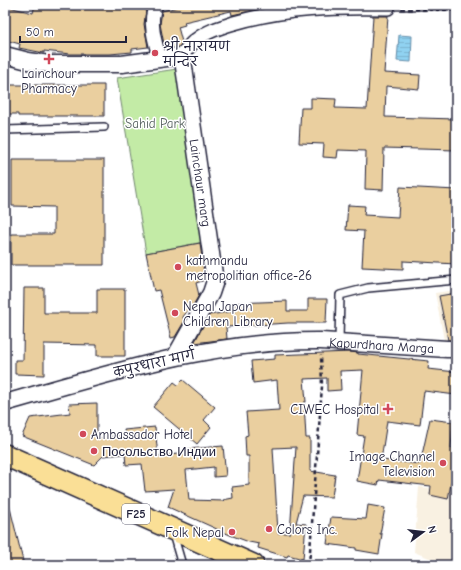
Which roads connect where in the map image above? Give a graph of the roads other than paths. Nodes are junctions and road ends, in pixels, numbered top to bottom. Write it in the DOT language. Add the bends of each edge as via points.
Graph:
graph roads {
  1 [pos="156,5"];
  2 [pos="388,7"];
  3 [pos="5,55"];
  4 [pos="181,56"];
  5 [pos="160,59"];
  6 [pos="104,127"];
  7 [pos="5,130"];
  8 [pos="456,280"];
  9 [pos="314,341"];
  10 [pos="339,341"];
  11 [pos="456,349"];
  12 [pos="175,357"];
  13 [pos="5,403"];
  14 [pos="12,458"];
  15 [pos="172,530"];
  16 [pos="182,565"];
  17 [pos="253,565"];
  1 -- 5 [label="street" via="153,11 153,26"];
  2 -- 4 [label="street" via="335,7 249,19 207,33 195,40"];
  3 -- 5 [label="street" via="49,64 122,64"];
  4 -- 5 [label="street"];
  4 -- 12 [label="street, Lainchaur marg" via="215,281 211,293"];
  6 -- 7 [label="lane"];
  8 -- 10 [label="lane" via="368,288 340,295"];
  9 -- 10 [label="street, Kapurdhara Marga"];
  9 -- 12 [label="street, कपुरधारा मार्ग" via="233,347"];
  10 -- 11 [label="street, Kapurdhara Marga"];
  12 -- 13 [label="street, कपुरधारा मार्ग"];
  14 -- 15 [label="main road, F25"];
  15 -- 16 [label="lane"];
  15 -- 17 [label="main road, F25"];
}
